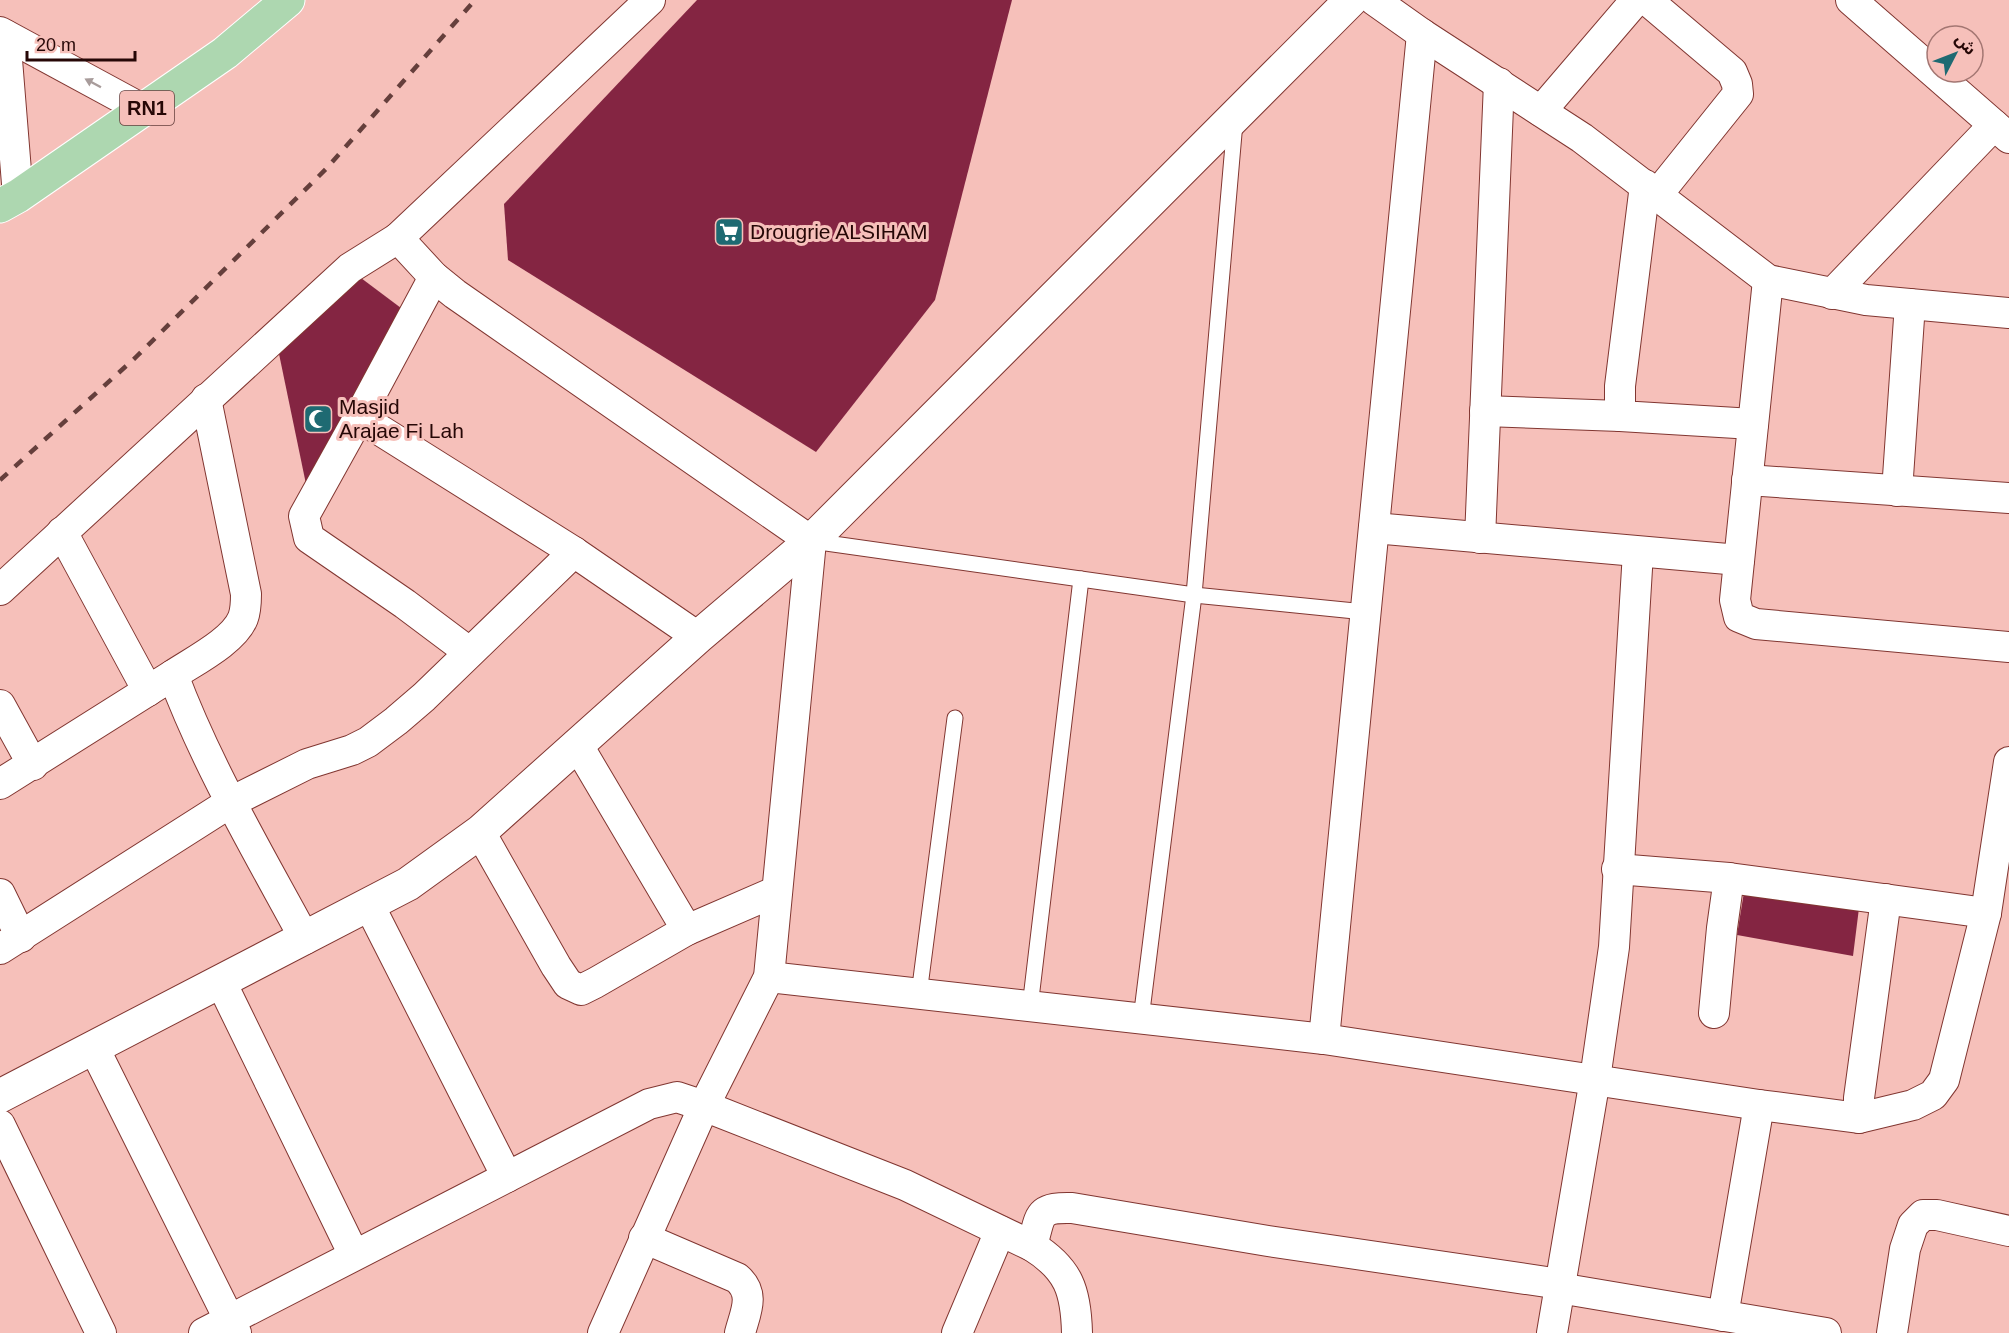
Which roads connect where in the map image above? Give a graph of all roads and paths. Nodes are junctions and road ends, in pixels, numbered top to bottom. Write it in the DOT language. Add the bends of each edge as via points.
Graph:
graph roads {
  1 [pos="288,0"];
  2 [pos="650,0"];
  3 [pos="1351,0"];
  4 [pos="1374,0"];
  5 [pos="1636,0"];
  6 [pos="1647,0"];
  7 [pos="1851,0"];
  8 [pos="3,34"];
  9 [pos="1422,34"];
  10 [pos="1498,83"];
  11 [pos="144,110"];
  12 [pos="1541,111"];
  13 [pos="1235,116"];
  14 [pos="2002,131"];
  15 [pos="1651,190"];
  16 [pos="9,201"];
  17 [pos="398,238"];
  18 [pos="434,277"];
  19 [pos="1768,280"];
  20 [pos="1832,294"];
  21 [pos="1911,304"];
  22 [pos="2009,314"];
  23 [pos="206,399"];
  24 [pos="1485,411"];
  25 [pos="1620,416"];
  26 [pos="359,417"];
  27 [pos="1753,424"];
  28 [pos="1747,480"];
  29 [pos="1897,491"];
  30 [pos="2009,498"];
  31 [pos="1374,528"];
  32 [pos="62,532"];
  33 [pos="1480,538"];
  34 [pos="811,541"];
  35 [pos="574,552"];
  36 [pos="1638,552"];
  37 [pos="1739,560"];
  38 [pos="1081,579"];
  39 [pos="0,590"];
  40 [pos="1194,595"];
  41 [pos="1365,612"];
  42 [pos="698,637"];
  43 [pos="2009,647"];
  44 [pos="469,652"];
  45 [pos="173,675"];
  46 [pos="148,691"];
  47 [pos="0,705"];
  48 [pos="956,718"];
  49 [pos="577,744"];
  50 [pos="2009,762"];
  51 [pos="33,765"];
  52 [pos="0,784"];
  53 [pos="231,802"];
  54 [pos="480,831"];
  55 [pos="1617,869"];
  56 [pos="1729,878"];
  57 [pos="777,891"];
  58 [pos="0,894"];
  59 [pos="1886,899"];
  60 [pos="369,905"];
  61 [pos="1986,913"];
  62 [pos="687,930"];
  63 [pos="305,939"];
  64 [pos="11,943"];
  65 [pos="769,977"];
  66 [pos="221,982"];
  67 [pos="919,994"];
  68 [pos="1030,1007"];
  69 [pos="1714,1013"];
  70 [pos="1141,1019"];
  71 [pos="1324,1040"];
  72 [pos="94,1048"];
  73 [pos="1595,1079"];
  74 [pos="0,1096"];
  75 [pos="1760,1105"];
  76 [pos="704,1106"];
  77 [pos="1859,1118"];
  78 [pos="0,1125"];
  79 [pos="507,1177"];
  80 [pos="1000,1231"];
  81 [pos="2009,1231"];
  82 [pos="644,1238"];
  83 [pos="1032,1246"];
  84 [pos="354,1255"];
  85 [pos="1560,1286"];
  86 [pos="1723,1316"];
  87 [pos="223,1329"];
  88 [pos="101,1333"];
  89 [pos="603,1333"];
  90 [pos="740,1333"];
  91 [pos="957,1333"];
  92 [pos="1077,1333"];
  93 [pos="1552,1333"];
  94 [pos="1826,1333"];
  95 [pos="1892,1333"];
  1 -- 11 [label="main road, RN1" via="225,53"];
  2 -- 17 [label="street"];
  3 -- 13 [label="street"];
  4 -- 9 [label="street"];
  5 -- 12 [label="street"];
  6 -- 15 [label="street" via="1731,72 1738,94"];
  7 -- 14 [label="street"];
  11 -- 8 [label="street, one-way"];
  8 -- 16 [label="street"];
  9 -- 10 [label="street"];
  9 -- 31 [label="street"];
  10 -- 12 [label="street"];
  10 -- 24 [label="street"];
  11 -- 16 [label="main road, RN1"];
  12 -- 15 [label="street"];
  13 -- 34 [label="street"];
  13 -- 40 [label="lane"];
  14 -- 20 [label="street"];
  15 -- 19 [label="street"];
  15 -- 25 [label="street" via="1620,386"];
  17 -- 18 [label="street"];
  17 -- 23 [label="street" via="350,267"];
  18 -- 26 [label="street"];
  18 -- 34 [label="street"];
  19 -- 20 [label="street"];
  19 -- 27 [label="street"];
  20 -- 21 [label="street"];
  21 -- 22 [label="street"];
  21 -- 29 [label="street"];
  23 -- 32 [label="street"];
  23 -- 45 [label="street" via="246,594 245,611 238,627 223,642"];
  24 -- 25 [label="street"];
  24 -- 33 [label="street"];
  25 -- 27 [label="street"];
  26 -- 35 [label="street"];
  26 -- 44 [label="street" via="304,516 309,538"];
  27 -- 28 [label="street"];
  28 -- 29 [label="street"];
  28 -- 37 [label="street"];
  29 -- 30 [label="street"];
  31 -- 33 [label="street"];
  31 -- 41 [label="street"];
  32 -- 39 [label="street"];
  32 -- 46 [label="street"];
  33 -- 36 [label="street"];
  34 -- 38 [label="lane"];
  34 -- 42 [label="street"];
  34 -- 57 [label="street"];
  35 -- 42 [label="street"];
  35 -- 44 [label="street"];
  36 -- 37 [label="street"];
  36 -- 55 [label="street"];
  37 -- 43 [label="street" via="1735,600 1739,617 1756,624"];
  38 -- 40 [label="lane"];
  38 -- 68 [label="lane"];
  40 -- 41 [label="lane"];
  40 -- 70 [label="lane"];
  41 -- 71 [label="street"];
  42 -- 49 [label="street"];
  44 -- 53 [label="street" via="368,742 307,764"];
  45 -- 46 [label="street"];
  45 -- 53 [label="street"];
  46 -- 51 [label="street"];
  47 -- 51 [label="street"];
  48 -- 67 [label="lane"];
  49 -- 54 [label="street"];
  49 -- 62 [label="street"];
  50 -- 61 [label="street"];
  51 -- 52 [label="street"];
  53 -- 63 [label="street"];
  53 -- 64 [label="street"];
  54 -- 60 [label="street" via="408,884"];
  54 -- 62 [label="street" via="556,966 574,988 581,990 595,983"];
  55 -- 56 [label="street"];
  55 -- 73 [label="street" via="1614,947"];
  56 -- 59 [label="street"];
  56 -- 69 [label="street"];
  57 -- 62 [label="street"];
  57 -- 65 [label="street"];
  58 -- 64 [label="street"];
  59 -- 61 [label="street"];
  59 -- 77 [label="street"];
  60 -- 63 [label="street"];
  60 -- 79 [label="street"];
  61 -- 77 [label="street" via="1944,1080 1933,1095 1913,1104"];
  63 -- 66 [label="street"];
  65 -- 67 [label="street"];
  65 -- 76 [label="street"];
  66 -- 72 [label="street"];
  66 -- 84 [label="street"];
  67 -- 68 [label="street"];
  68 -- 70 [label="street"];
  70 -- 71 [label="street"];
  71 -- 73 [label="street"];
  72 -- 74 [label="street"];
  72 -- 87 [label="street"];
  73 -- 75 [label="street"];
  73 -- 85 [label="street"];
  75 -- 77 [label="street"];
  75 -- 86 [label="street"];
  76 -- 79 [label="street" via="677,1097 649,1104"];
  76 -- 80 [label="street" via="905,1185"];
  76 -- 82 [label="street"];
  78 -- 88 [label="street"];
  79 -- 84 [label="street"];
  80 -- 83 [label="street"];
  80 -- 91 [label="street"];
  81 -- 95 [label="street" via="1923,1215 1913,1225 1905,1249"];
  82 -- 89 [label="street"];
  82 -- 90 [label="street" via="744,1284 748,1302"];
  83 -- 85 [label="street" via="1046,1210 1072,1208"];
  83 -- 92 [label="street" via="1060,1268 1072,1287"];
  84 -- 87 [label="street"];
  85 -- 86 [label="street"];
  85 -- 93 [label="street"];
  86 -- 94 [label="street"];
}
